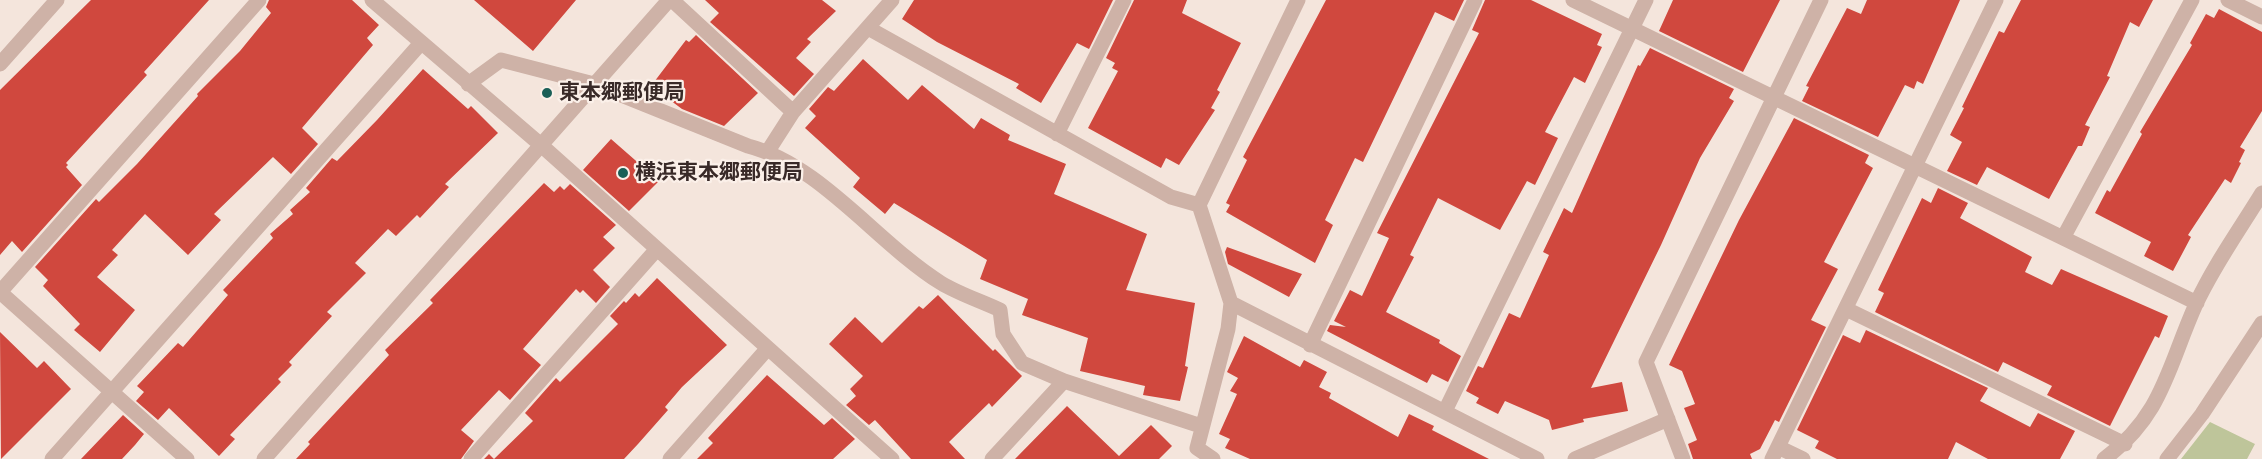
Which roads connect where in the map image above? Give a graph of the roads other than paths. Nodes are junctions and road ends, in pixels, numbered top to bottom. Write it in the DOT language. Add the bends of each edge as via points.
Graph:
graph roads {
  1 [pos="57,0"];
  2 [pos="260,0"];
  3 [pos="372,0"];
  4 [pos="671,0"];
  5 [pos="892,0"];
  6 [pos="1124,0"];
  7 [pos="1298,0"];
  8 [pos="1475,0"];
  9 [pos="1574,0"];
  10 [pos="1646,0"];
  11 [pos="1821,0"];
  12 [pos="1996,0"];
  13 [pos="2192,0"];
  14 [pos="2228,0"];
  15 [pos="2262,17"];
  16 [pos="868,28"];
  17 [pos="1632,28"];
  18 [pos="421,43"];
  19 [pos="0,64"];
  20 [pos="468,84"];
  21 [pos="594,84"];
  22 [pos="1774,97"];
  23 [pos="793,112"];
  24 [pos="1057,134"];
  25 [pos="541,146"];
  26 [pos="768,151"];
  27 [pos="1915,165"];
  28 [pos="2262,193"];
  29 [pos="1199,205"];
  30 [pos="2063,238"];
  31 [pos="657,249"];
  32 [pos="0,292"];
  33 [pos="1231,303"];
  34 [pos="2197,303"];
  35 [pos="1846,309"];
  36 [pos="2262,323"];
  37 [pos="1310,345"];
  38 [pos="768,348"];
  39 [pos="1064,381"];
  40 [pos="112,391"];
  41 [pos="1445,411"];
  42 [pos="1668,419"];
  43 [pos="1201,426"];
  44 [pos="2125,444"];
  45 [pos="1775,453"];
  46 [pos="883,456"];
  47 [pos="52,459"];
  48 [pos="187,459"];
  49 [pos="264,459"];
  50 [pos="471,459"];
  51 [pos="670,459"];
  52 [pos="992,459"];
  53 [pos="1213,459"];
  54 [pos="1537,459"];
  55 [pos="1575,459"];
  56 [pos="1683,459"];
  57 [pos="1803,459"];
  58 [pos="2104,459"];
  59 [pos="2167,459"];
  1 -- 19 [label="street"];
  2 -- 32 [label="street"];
  3 -- 18 [label="street"];
  4 -- 21 [label="street"];
  4 -- 23 [label="street"];
  5 -- 16 [label="street"];
  6 -- 24 [label="street"];
  7 -- 29 [label="street"];
  8 -- 37 [label="street"];
  9 -- 17 [label="street"];
  10 -- 17 [label="street"];
  11 -- 22 [label="street"];
  12 -- 27 [label="street"];
  13 -- 30 [label="street"];
  14 -- 15 [label="street"];
  16 -- 23 [label="street"];
  16 -- 24 [label="street"];
  17 -- 22 [label="street"];
  17 -- 41 [label="street"];
  18 -- 20 [label="street"];
  18 -- 40 [label="street"];
  20 -- 21 [label="street" via="501,60"];
  20 -- 25 [label="street"];
  21 -- 25 [label="street"];
  21 -- 26 [label="street"];
  22 -- 27 [label="street"];
  22 -- 42 [label="street" via="1646,362"];
  23 -- 26 [label="street"];
  24 -- 29 [label="street" via="1171,197"];
  25 -- 31 [label="street"];
  25 -- 49 [label="street"];
  26 -- 39 [label="street" via="795,164 942,283 1000,310 1003,334 1022,363"];
  27 -- 30 [label="street"];
  27 -- 35 [label="street"];
  28 -- 34 [label="street"];
  29 -- 33 [label="street"];
  30 -- 34 [label="street"];
  31 -- 38 [label="street"];
  31 -- 50 [label="street"];
  32 -- 40 [label="street"];
  33 -- 37 [label="street"];
  33 -- 43 [label="street" via="1228,328"];
  34 -- 44 [label="street" via="2160,397"];
  35 -- 44 [label="street"];
  35 -- 45 [label="street"];
  36 -- 59 [label="street"];
  37 -- 41 [label="street"];
  38 -- 46 [label="street"];
  38 -- 51 [label="street"];
  39 -- 43 [label="street"];
  39 -- 52 [label="street"];
  40 -- 47 [label="street"];
  40 -- 48 [label="street"];
  41 -- 54 [label="street"];
  42 -- 55 [label="street"];
  42 -- 56 [label="street"];
  43 -- 53 [label="street" via="1197,448"];
  44 -- 58 [label="street"];
  45 -- 57 [label="street"];
}
